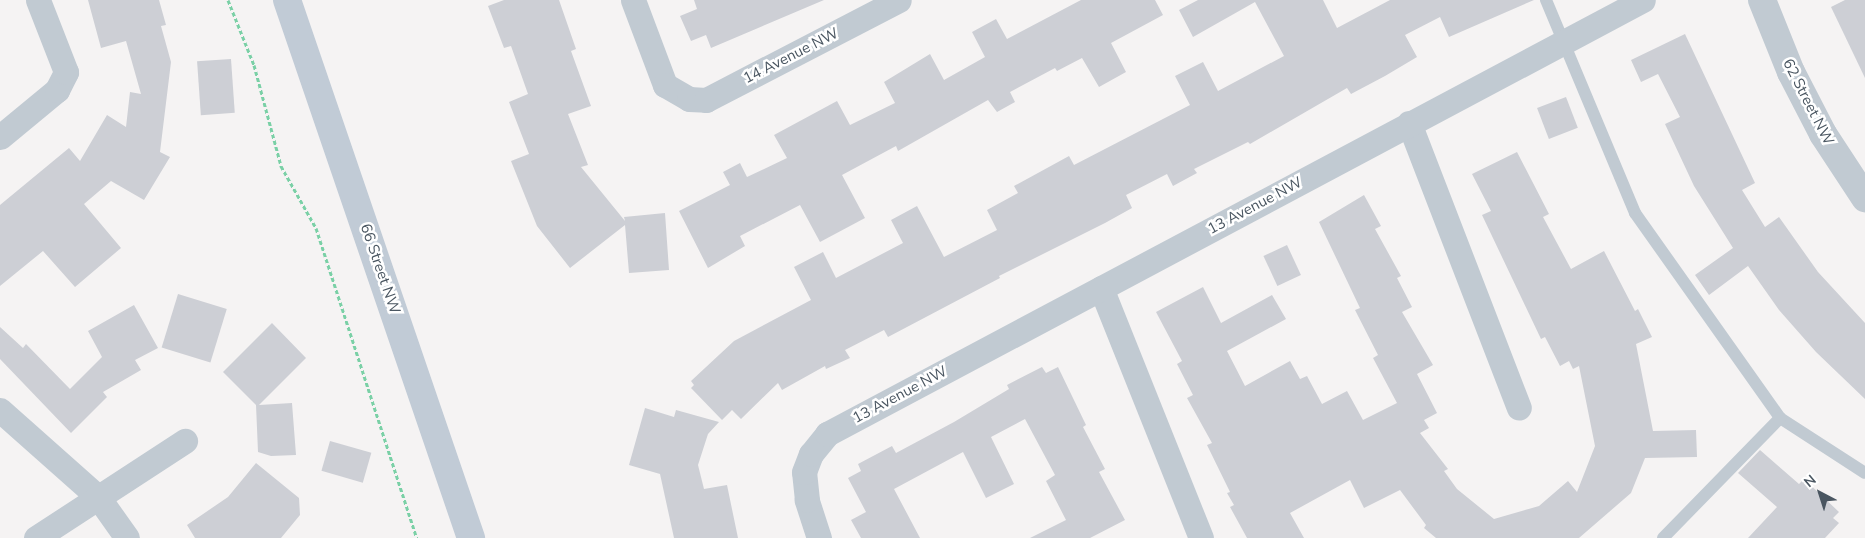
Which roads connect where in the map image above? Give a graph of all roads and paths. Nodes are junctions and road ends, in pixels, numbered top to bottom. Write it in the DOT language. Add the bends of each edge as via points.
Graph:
graph roads {
  1 [pos="38,0"];
  2 [pos="228,0"];
  3 [pos="287,0"];
  4 [pos="632,0"];
  5 [pos="900,0"];
  6 [pos="1546,0"];
  7 [pos="1643,0"];
  8 [pos="1762,0"];
  9 [pos="1562,42"];
  10 [pos="1409,123"];
  11 [pos="0,137"];
  12 [pos="1865,198"];
  13 [pos="1101,288"];
  14 [pos="1519,408"];
  15 [pos="0,410"];
  16 [pos="1780,418"];
  17 [pos="185,441"];
  18 [pos="1865,472"];
  19 [pos="98,497"];
  20 [pos="36,538"];
  21 [pos="127,538"];
  22 [pos="418,538"];
  23 [pos="471,538"];
  24 [pos="820,538"];
  25 [pos="1201,538"];
  26 [pos="1663,538"];
  1 -- 11 [label="street" via="66,72 57,90"];
  2 -- 22 [label="path" via="254,66 281,166 316,228"];
  3 -- 23 [label="main road, 66 Street NW"];
  4 -- 5 [label="street, 14 Avenue NW" via="665,85 689,99 706,100"];
  6 -- 9 [label="lane"];
  7 -- 9 [label="street, 13 Avenue NW"];
  8 -- 12 [label="street, 62 Street NW" via="1791,72 1818,125"];
  9 -- 10 [label="street, 13 Avenue NW"];
  9 -- 16 [label="lane" via="1635,213"];
  10 -- 13 [label="street, 13 Avenue NW"];
  10 -- 14 [label="street"];
  13 -- 24 [label="street, 13 Avenue NW" via="826,434 811,454 804,472 807,500"];
  13 -- 25 [label="street"];
  15 -- 19 [label="street"];
  16 -- 18 [label="lane"];
  16 -- 26 [label="lane"];
  17 -- 19 [label="street"];
  19 -- 20 [label="street"];
  19 -- 21 [label="street"];
}
